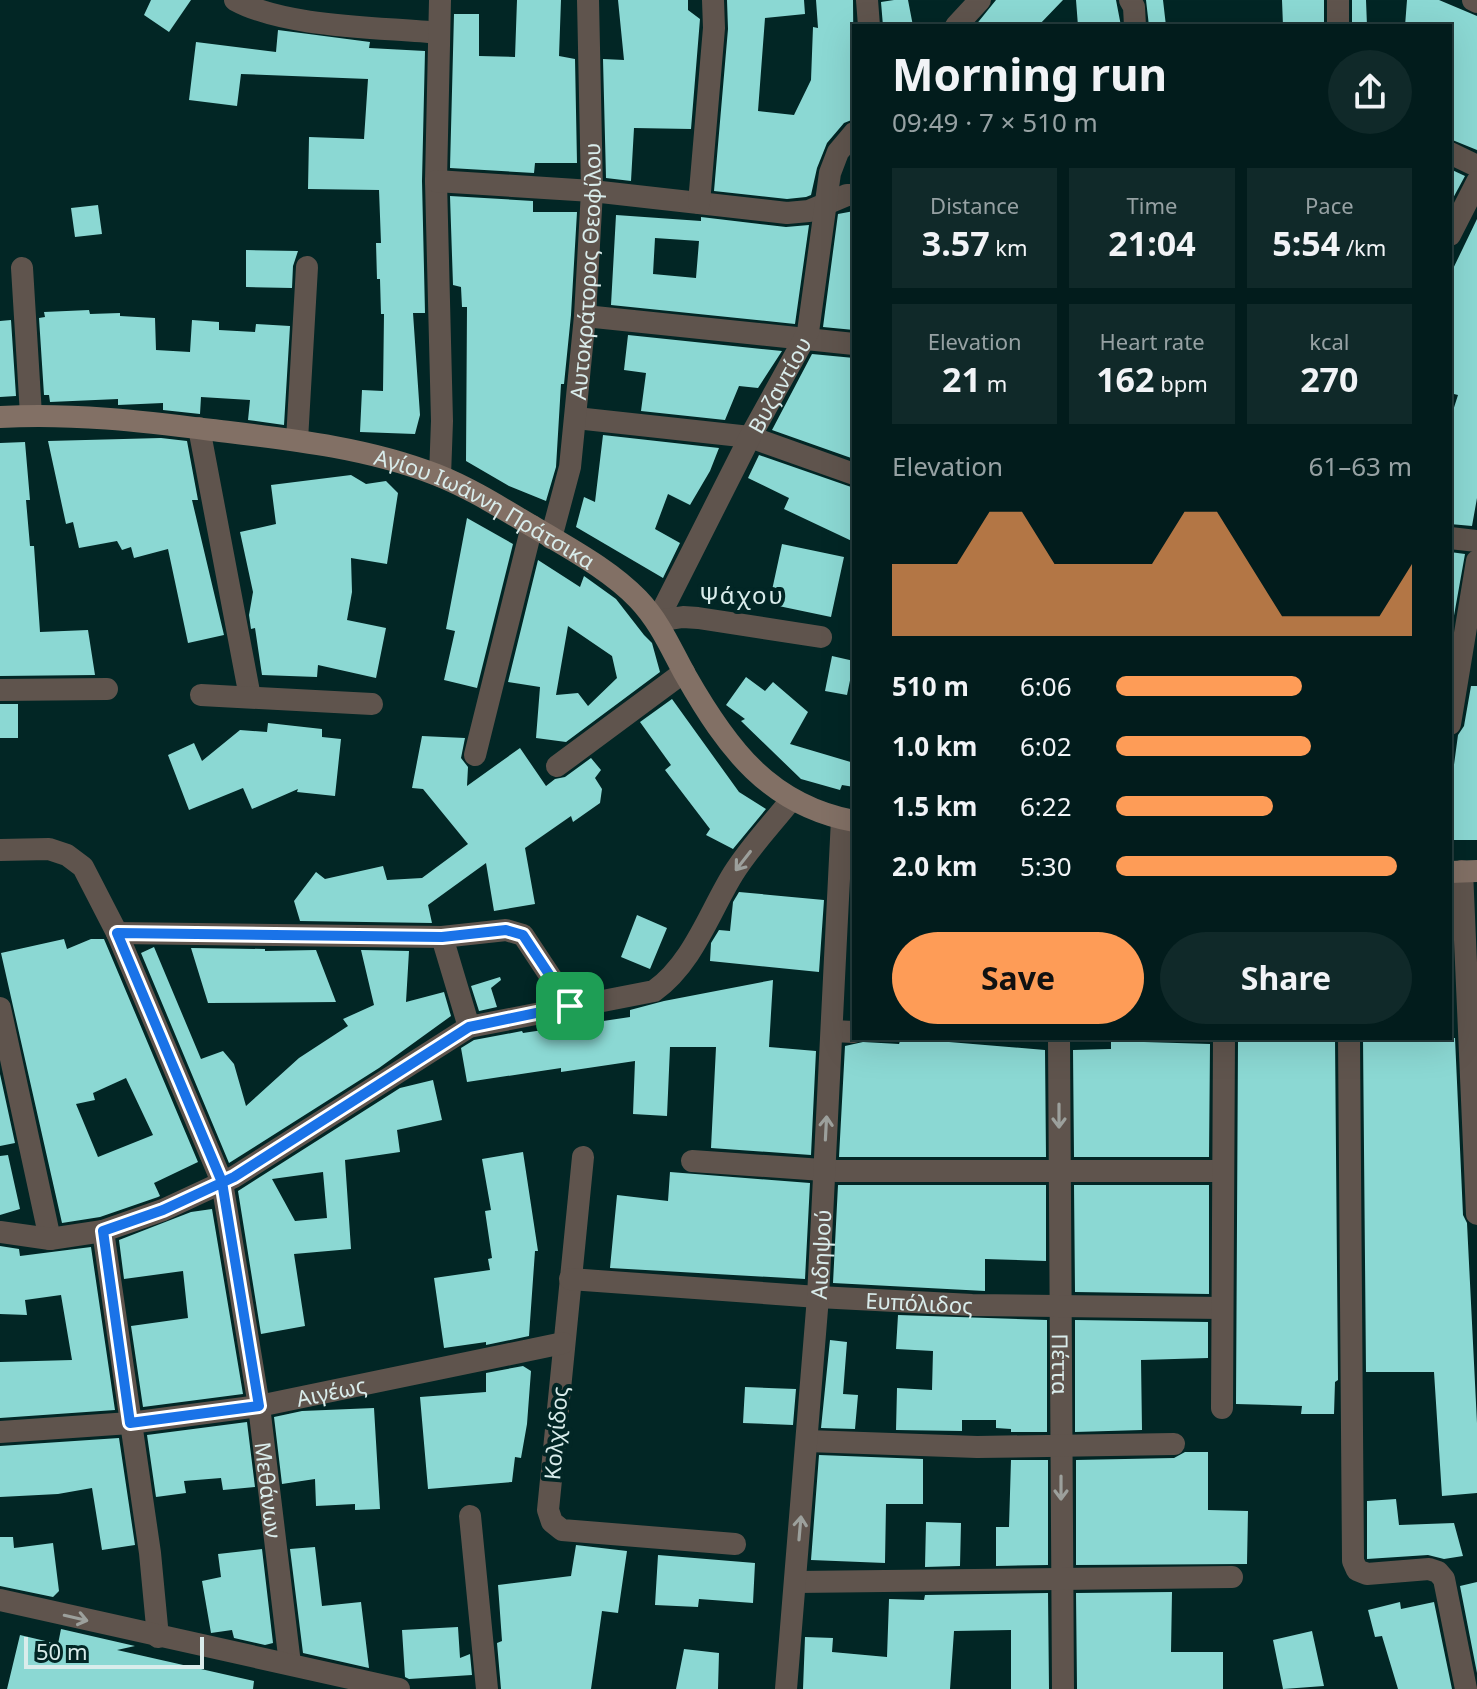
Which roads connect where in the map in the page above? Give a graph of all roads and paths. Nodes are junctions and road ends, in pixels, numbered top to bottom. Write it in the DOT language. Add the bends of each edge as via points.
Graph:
graph roads {
  1 [pos="235,0"];
  2 [pos="440,0"];
  3 [pos="588,0"];
  4 [pos="713,0"];
  5 [pos="867,0"];
  6 [pos="980,0"];
  7 [pos="1130,0"];
  8 [pos="1338,0"];
  9 [pos="869,24"];
  10 [pos="958,24"];
  11 [pos="1135,24"];
  12 [pos="1338,24"];
  13 [pos="439,33"];
  14 [pos="852,136"];
  15 [pos="1452,154"];
  16 [pos="1477,166"];
  17 [pos="436,181"];
  18 [pos="1477,182"];
  19 [pos="592,191"];
  20 [pos="852,195"];
  21 [pos="699,203"];
  22 [pos="823,208"];
  23 [pos="1452,229"];
  24 [pos="307,267"];
  25 [pos="22,268"];
  26 [pos="585,316"];
  27 [pos="805,337"];
  28 [pos="852,344"];
  29 [pos="31,415"];
  30 [pos="0,417"];
  31 [pos="576,418"];
  32 [pos="199,428"];
  33 [pos="750,437"];
  34 [pos="297,440"];
  35 [pos="852,473"];
  36 [pos="440,476"];
  37 [pos="542,532"];
  38 [pos="1452,538"];
  39 [pos="1477,541"];
  40 [pos="1477,561"];
  41 [pos="657,621"];
  42 [pos="821,637"];
  43 [pos="684,672"];
  44 [pos="107,689"];
  45 [pos="0,690"];
  46 [pos="201,695"];
  47 [pos="250,697"];
  48 [pos="372,704"];
  49 [pos="1452,712"];
  50 [pos="475,755"];
  51 [pos="557,766"];
  52 [pos="791,800"];
  53 [pos="848,820"];
  54 [pos="0,850"];
  55 [pos="1463,871"];
  56 [pos="117,933"];
  57 [pos="442,937"];
  58 [pos="570,1006"];
  59 [pos="0,1008"];
  60 [pos="469,1027"];
  61 [pos="843,1032"];
  62 [pos="1059,1040"];
  63 [pos="1224,1040"];
  64 [pos="1349,1040"];
  65 [pos="1475,1112"];
  66 [pos="583,1157"];
  67 [pos="692,1161"];
  68 [pos="823,1171"];
  69 [pos="1223,1171"];
  70 [pos="1059,1172"];
  71 [pos="222,1182"];
  72 [pos="1477,1214"];
  73 [pos="103,1231"];
  74 [pos="0,1232"];
  75 [pos="50,1239"];
  76 [pos="570,1279"];
  77 [pos="818,1297"];
  78 [pos="1060,1307"];
  79 [pos="1222,1308"];
  80 [pos="563,1343"];
  81 [pos="259,1406"];
  82 [pos="1222,1408"];
  83 [pos="130,1423"];
  84 [pos="0,1432"];
  85 [pos="807,1441"];
  86 [pos="1174,1444"];
  87 [pos="1061,1446"];
  88 [pos="470,1516"];
  89 [pos="735,1544"];
  90 [pos="1232,1577"];
  91 [pos="1061,1579"];
  92 [pos="796,1582"];
  93 [pos="0,1600"];
  94 [pos="158,1637"];
  95 [pos="290,1664"];
  96 [pos="399,1689"];
  97 [pos="487,1689"];
  98 [pos="786,1689"];
  99 [pos="1063,1689"];
  100 [pos="1466,1689"];
  1 -- 13 [label="street" via="293,19"];
  2 -- 13 [label="street"];
  3 -- 19 [label="street, Αυτοκράτορος Θεοφίλου"];
  4 -- 21 [label="street"];
  5 -- 9 [label="street"];
  6 -- 10 [label="street"];
  7 -- 11 [label="street"];
  8 -- 12 [label="street"];
  13 -- 17 [label="street"];
  14 -- 22 [label="street, Βυζαντίου" via="834,160"];
  15 -- 16 [label="street"];
  17 -- 19 [label="street"];
  17 -- 36 [label="street"];
  18 -- 23 [label="street"];
  19 -- 21 [label="street"];
  19 -- 26 [label="street, Αυτοκράτορος Θεοφίλου"];
  20 -- 22 [label="street"];
  21 -- 22 [label="street" via="787,213"];
  22 -- 27 [label="street, Βυζαντίου"];
  24 -- 34 [label="street"];
  25 -- 29 [label="street"];
  26 -- 27 [label="street"];
  26 -- 31 [label="street, Αυτοκράτορος Θεοφίλου"];
  27 -- 28 [label="street"];
  27 -- 33 [label="street, Βυζαντίου"];
  29 -- 30 [label="main road, Αγίου Ιωάννη Πράτσικα"];
  29 -- 32 [label="main road, Αγίου Ιωάννη Πράτσικα"];
  31 -- 33 [label="street"];
  31 -- 37 [label="street, Αυτοκράτορος Θεοφίλου" via="565,492"];
  32 -- 34 [label="main road, Αγίου Ιωάννη Πράτσικα"];
  32 -- 47 [label="street"];
  33 -- 35 [label="street"];
  33 -- 41 [label="street, Βυζαντίου"];
  34 -- 36 [label="main road, Αγίου Ιωάννη Πράτσικα"];
  36 -- 37 [label="main road, Αγίου Ιωάννη Πράτσικα"];
  37 -- 41 [label="main road, Αγίου Ιωάννη Πράτσικα" via="622,585"];
  37 -- 50 [label="street, Αυτοκράτορος Θεοφίλου"];
  38 -- 39 [label="street"];
  40 -- 49 [label="street"];
  41 -- 42 [label="street" via="698,618"];
  41 -- 43 [label="main road, Αγίου Ιωάννη Πράτσικα"];
  43 -- 51 [label="street"];
  43 -- 52 [label="main road, Αγίου Ιωάννη Πράτσικα" via="744,759"];
  44 -- 45 [label="street"];
  46 -- 47 [label="street"];
  47 -- 48 [label="street"];
  52 -- 53 [label="main road, Αγίου Ιωάννη Πράτσικα"];
  52 -- 58 [label="street, one-way" via="735,871 668,981 654,991"];
  53 -- 61 [label="street, Αιδηψού"];
  54 -- 56 [label="street, Μεθάνων" via="49,849 67,855 83,867"];
  55 -- 65 [label="street"];
  56 -- 57 [label="street"];
  56 -- 71 [label="street, Μεθάνων"];
  57 -- 58 [label="street" via="506,930 523,935"];
  57 -- 60 [label="street"];
  58 -- 60 [label="street"];
  59 -- 75 [label="street"];
  60 -- 71 [label="street"];
  68 -- 61 [label="street, Αιδηψού, one-way"];
  62 -- 70 [label="street, Πέττα, one-way"];
  63 -- 69 [label="street"];
  64 -- 100 [label="street" via="1353,1561 1367,1574 1438,1572 1444,1579"];
  65 -- 72 [label="street"];
  66 -- 76 [label="street, Κολχίδος"];
  67 -- 68 [label="street"];
  68 -- 70 [label="street"];
  68 -- 77 [label="street, Αιδηψού"];
  69 -- 70 [label="street"];
  69 -- 79 [label="street"];
  70 -- 78 [label="street, Πέττα"];
  71 -- 73 [label="street"];
  71 -- 81 [label="street, Μεθάνων"];
  73 -- 75 [label="street"];
  73 -- 83 [label="street"];
  74 -- 75 [label="street"];
  76 -- 77 [label="street, Ευπόλιδος"];
  76 -- 80 [label="street, Κολχίδος"];
  77 -- 78 [label="street, Ευπόλιδος"];
  77 -- 85 [label="street, Αιδηψού"];
  78 -- 79 [label="street, Ευπόλιδος"];
  78 -- 87 [label="street, Πέττα"];
  79 -- 82 [label="street"];
  80 -- 81 [label="street, Αιγέως"];
  80 -- 89 [label="street, Κολχίδος" via="548,1506 552,1522 562,1530"];
  81 -- 83 [label="street, Αιγέως"];
  81 -- 95 [label="street, Μεθάνων"];
  83 -- 84 [label="street, Αιγέως"];
  83 -- 94 [label="street"];
  85 -- 87 [label="street"];
  92 -- 85 [label="street, Αιδηψού, one-way"];
  86 -- 87 [label="street"];
  87 -- 91 [label="street, Πέττα, one-way"];
  88 -- 97 [label="street"];
  90 -- 91 [label="street"];
  91 -- 92 [label="street"];
  91 -- 99 [label="street, Πέττα"];
  92 -- 98 [label="street, Αιδηψού"];
  93 -- 94 [label="street, one-way"];
  94 -- 95 [label="street"];
  95 -- 96 [label="street"];
}
